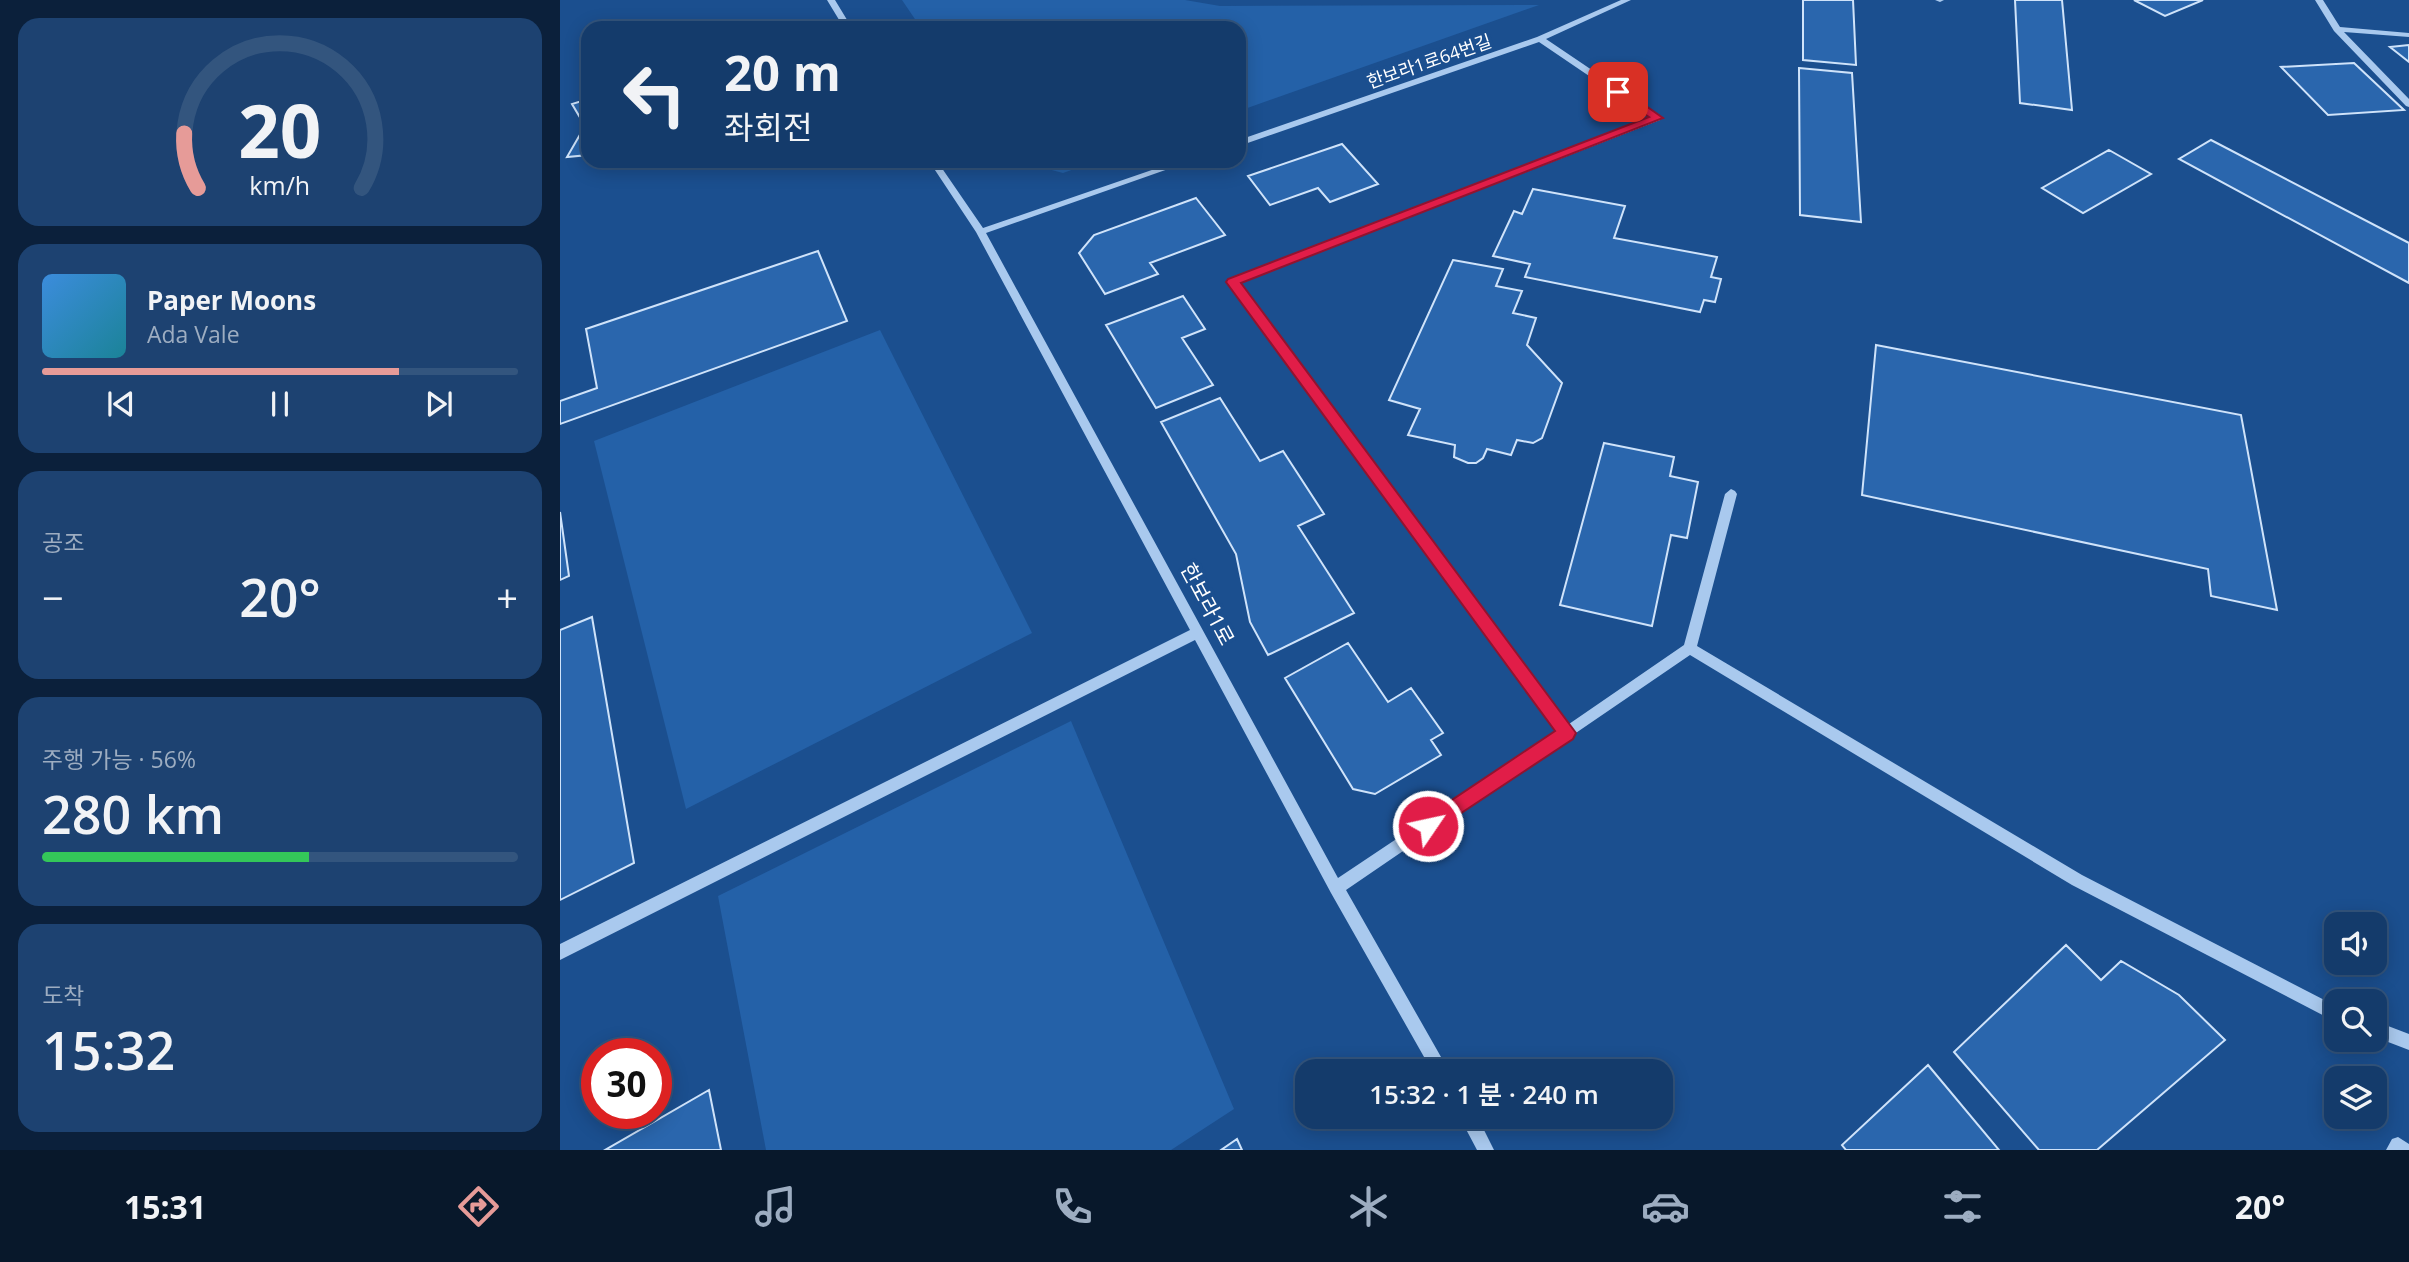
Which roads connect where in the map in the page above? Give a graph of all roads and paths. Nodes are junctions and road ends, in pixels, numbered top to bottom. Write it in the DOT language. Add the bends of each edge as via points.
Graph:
graph roads {
  1 [pos="831,0"];
  2 [pos="1627,0"];
  3 [pos="2319,0"];
  4 [pos="844,21"];
  5 [pos="2337,29"];
  6 [pos="2409,36"];
  7 [pos="1540,39"];
  8 [pos="2409,104"];
  9 [pos="1246,141"];
  10 [pos="938,168"];
  11 [pos="1167,168"];
  12 [pos="981,232"];
  13 [pos="1731,494"];
  14 [pos="1198,632"];
  15 [pos="1690,648"];
  16 [pos="1567,733"];
  17 [pos="1336,888"];
  18 [pos="560,952"];
  19 [pos="2324,1008"];
  20 [pos="2387,1034"];
  21 [pos="2409,1042"];
  22 [pos="1434,1059"];
  23 [pos="1474,1129"];
  24 [pos="1486,1150"];
  25 [pos="2394,1150"];
  26 [pos="2403,1150"];
  1 -- 4 [label="street"];
  2 -- 7 [label="street, 한보라1로64번길"];
  3 -- 5 [label="street"];
  5 -- 6 [label="street"];
  5 -- 8 [label="street"];
  7 -- 9 [label="street, 한보라1로64번길"];
  7 -- 16 [label="street" via="1657,118 1233,282"];
  10 -- 12 [label="street, 한보라1로"];
  11 -- 12 [label="street"];
  12 -- 14 [label="street, 한보라1로"];
  13 -- 15 [label="street"];
  14 -- 17 [label="street, 한보라1로"];
  14 -- 18 [label="street"];
  15 -- 16 [label="street"];
  15 -- 19 [label="street" via="2077,880"];
  16 -- 17 [label="street"];
  17 -- 22 [label="street, 한보라1로"];
  20 -- 21 [label="street"];
  23 -- 24 [label="street"];
  25 -- 26 [label="street" via="2398,1146"];
}
